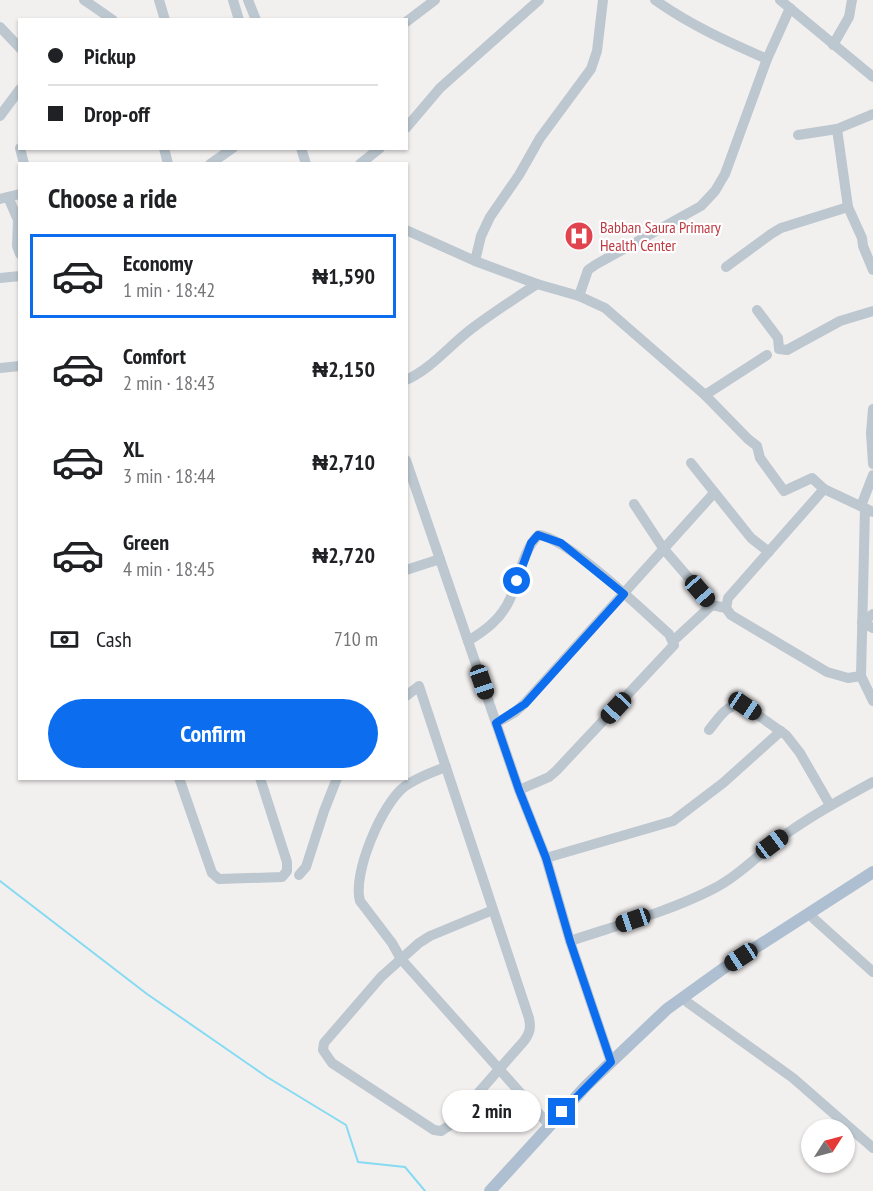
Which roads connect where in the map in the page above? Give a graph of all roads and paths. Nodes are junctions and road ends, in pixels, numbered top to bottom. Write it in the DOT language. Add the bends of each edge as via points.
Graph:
graph roads {
  1 [pos="84,0"];
  2 [pos="159,0"];
  3 [pos="232,0"];
  4 [pos="435,0"];
  5 [pos="539,0"];
  6 [pos="603,0"];
  7 [pos="655,0"];
  8 [pos="780,0"];
  9 [pos="852,0"];
  10 [pos="790,8"];
  11 [pos="99,16"];
  12 [pos="164,18"];
  13 [pos="238,18"];
  14 [pos="408,20"];
  15 [pos="0,27"];
  16 [pos="833,45"];
  17 [pos="18,46"];
  18 [pos="767,59"];
  19 [pos="873,78"];
  20 [pos="18,92"];
  21 [pos="873,114"];
  22 [pos="0,116"];
  23 [pos="408,126"];
  24 [pos="837,129"];
  25 [pos="798,135"];
  26 [pos="230,150"];
  27 [pos="378,150"];
  28 [pos="213,162"];
  29 [pos="362,162"];
  30 [pos="4,198"];
  31 [pos="848,207"];
  32 [pos="18,220"];
  33 [pos="18,220"];
  34 [pos="408,231"];
  35 [pos="18,249"];
  36 [pos="475,261"];
  37 [pos="726,267"];
  38 [pos="873,270"];
  39 [pos="18,276"];
  40 [pos="0,278"];
  41 [pos="537,285"];
  42 [pos="579,296"];
  43 [pos="757,310"];
  44 [pos="873,310"];
  45 [pos="767,356"];
  46 [pos="18,366"];
  47 [pos="0,368"];
  48 [pos="408,379"];
  49 [pos="705,395"];
  50 [pos="873,409"];
  51 [pos="691,463"];
  52 [pos="873,464"];
  53 [pos="408,466"];
  54 [pos="873,475"];
  55 [pos="824,489"];
  56 [pos="714,492"];
  57 [pos="634,504"];
  58 [pos="866,509"];
  59 [pos="663,548"];
  60 [pos="769,552"];
  61 [pos="440,559"];
  62 [pos="408,569"];
  63 [pos="624,594"];
  64 [pos="712,605"];
  65 [pos="726,608"];
  66 [pos="873,614"];
  67 [pos="862,622"];
  68 [pos="873,628"];
  69 [pos="673,641"];
  70 [pos="468,642"];
  71 [pos="861,676"];
  72 [pos="408,694"];
  73 [pos="873,701"];
  74 [pos="496,723"];
  75 [pos="709,730"];
  76 [pos="781,731"];
  77 [pos="446,767"];
  78 [pos="180,780"];
  79 [pos="261,780"];
  80 [pos="337,780"];
  81 [pos="873,782"];
  82 [pos="519,790"];
  83 [pos="830,805"];
  84 [pos="546,858"];
  85 [pos="873,872"];
  86 [pos="299,875"];
  87 [pos="873,879"];
  88 [pos="493,910"];
  89 [pos="813,918"];
  90 [pos="570,941"];
  91 [pos="402,959"];
  92 [pos="873,972"];
  93 [pos="687,1002"];
  94 [pos="611,1062"];
  95 [pos="499,1070"];
  96 [pos="550,1126"];
  97 [pos="873,1148"];
  98 [pos="490,1191"];
  99 [pos="501,1191"];
  1 -- 11 [label="street"];
  2 -- 12 [label="street"];
  3 -- 13 [label="street"];
  4 -- 14 [label="street"];
  5 -- 23 [label="street" via="440,88"];
  6 -- 36 [label="street" via="591,69 540,138 490,217"];
  7 -- 18 [label="street" via="700,28"];
  8 -- 10 [label="street"];
  9 -- 16 [label="street" via="849,17"];
  10 -- 16 [label="street"];
  10 -- 18 [label="street"];
  15 -- 17 [label="street"];
  16 -- 19 [label="street"];
  18 -- 42 [label="street" via="715,191 701,206 595,264 588,270"];
  20 -- 22 [label="street"];
  21 -- 24 [label="street"];
  24 -- 25 [label="street"];
  24 -- 31 [label="street"];
  26 -- 28 [label="street"];
  27 -- 29 [label="street"];
  30 -- 33 [label="street"];
  31 -- 37 [label="street" via="781,228"];
  31 -- 38 [label="street"];
  32 -- 35 [label="street"];
  34 -- 36 [label="street"];
  36 -- 41 [label="street"];
  39 -- 40 [label="street"];
  41 -- 42 [label="street"];
  41 -- 48 [label="street"];
  42 -- 49 [label="street" via="605,308"];
  43 -- 44 [label="street" via="778,338 779,349 788,350 840,321"];
  45 -- 49 [label="street"];
  46 -- 47 [label="street"];
  49 -- 55 [label="street" via="757,446 760,458 784,491 812,478"];
  50 -- 52 [label="street"];
  51 -- 56 [label="street"];
  53 -- 61 [label="street"];
  54 -- 58 [label="street"];
  55 -- 58 [label="street"];
  55 -- 60 [label="street"];
  56 -- 59 [label="street"];
  56 -- 60 [label="street" via="751,538"];
  57 -- 59 [label="street"];
  58 -- 67 [label="street"];
  59 -- 63 [label="street"];
  59 -- 64 [label="street"];
  60 -- 65 [label="street" via="728,598"];
  61 -- 62 [label="street"];
  61 -- 70 [label="street"];
  63 -- 69 [label="street"];
  63 -- 70 [label="street" via="561,543 538,535 531,543 501,616"];
  63 -- 74 [label="street" via="525,704"];
  64 -- 65 [label="street"];
  64 -- 69 [label="street"];
  65 -- 71 [label="street" via="731,615 827,672 848,678"];
  66 -- 67 [label="street"];
  67 -- 68 [label="street"];
  67 -- 71 [label="street"];
  69 -- 82 [label="street" via="674,645 648,674 556,771"];
  70 -- 74 [label="street"];
  71 -- 73 [label="street"];
  72 -- 77 [label="street" via="419,686"];
  74 -- 82 [label="street"];
  75 -- 76 [label="street" via="731,706 738,704"];
  76 -- 83 [label="street" via="800,753"];
  76 -- 84 [label="street" via="673,821"];
  77 -- 88 [label="street"];
  77 -- 91 [label="street" via="405,787 394,797 364,861 358,886 360,901"];
  78 -- 79 [label="street" via="212,873 219,879 234,880 282,877 287,872"];
  80 -- 86 [label="street" via="306,867"];
  81 -- 83 [label="street"];
  82 -- 84 [label="street"];
  83 -- 90 [label="street" via="712,890"];
  84 -- 90 [label="street"];
  85 -- 94 [label="main road" via="684,996"];
  87 -- 89 [label="main road"];
  88 -- 91 [label="street" via="430,936"];
  88 -- 95 [label="street" via="531,1026 530,1033"];
  89 -- 92 [label="street"];
  89 -- 93 [label="main road"];
  90 -- 94 [label="street"];
  91 -- 95 [label="street"];
  91 -- 95 [label="street" via="381,977 324,1043 323,1050 332,1063 441,1131"];
  93 -- 97 [label="street" via="793,1078"];
  93 -- 99 [label="main road" via="630,1051"];
  94 -- 96 [label="main road"];
  95 -- 96 [label="street"];
  96 -- 98 [label="main road"];
}
